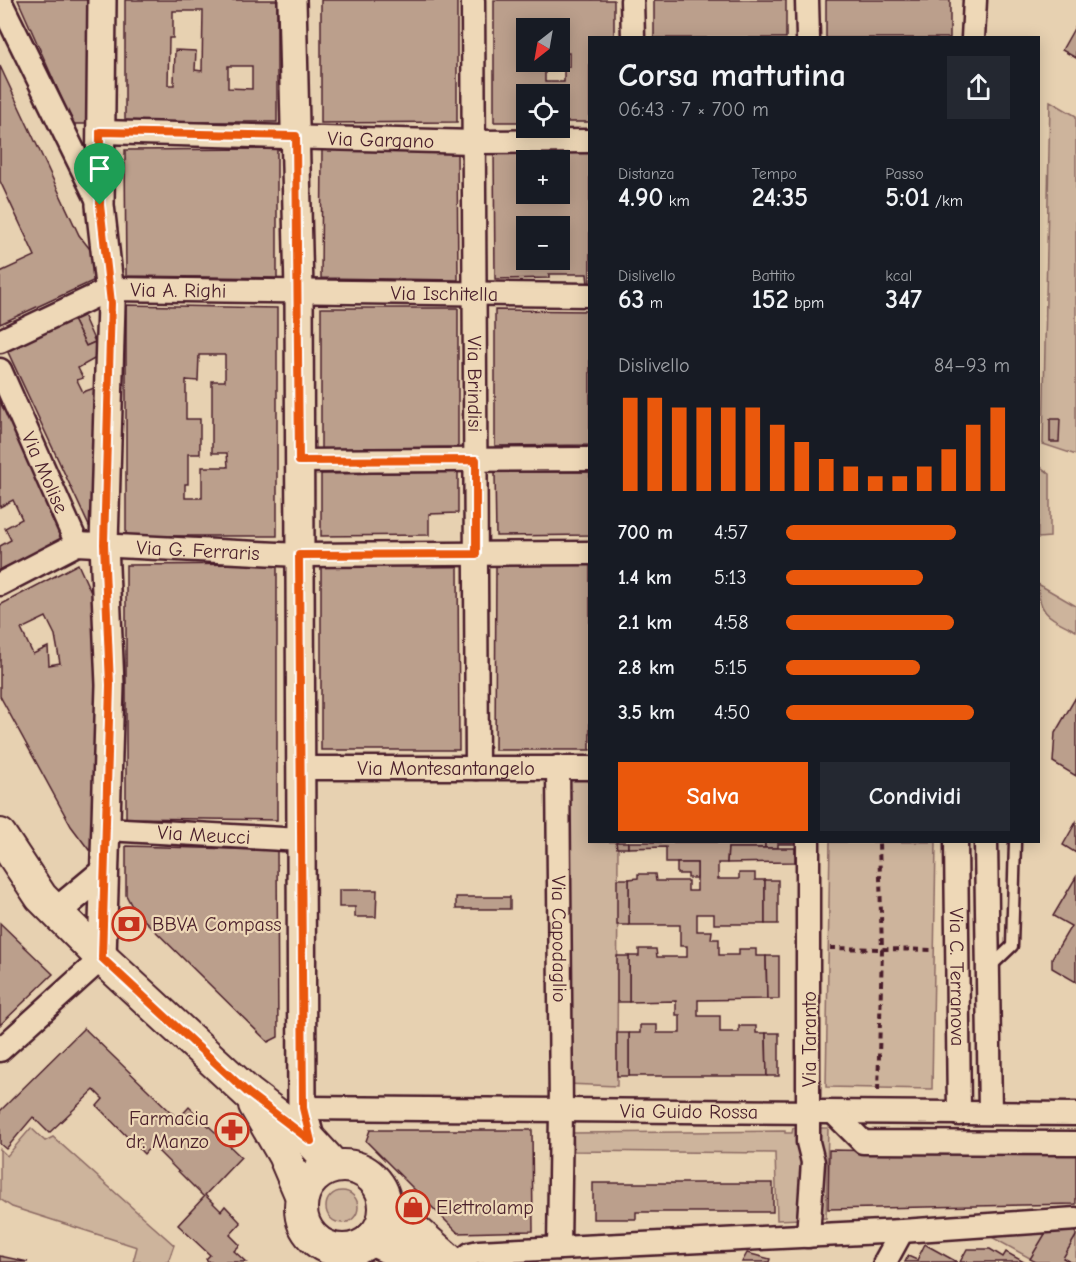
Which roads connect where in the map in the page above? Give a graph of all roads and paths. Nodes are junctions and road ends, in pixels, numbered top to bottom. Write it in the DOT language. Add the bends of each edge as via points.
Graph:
graph roads {
  1 [pos="102,0"];
  2 [pos="292,0"];
  3 [pos="473,0"];
  4 [pos="632,0"];
  5 [pos="807,0"];
  6 [pos="975,0"];
  7 [pos="0,1"];
  8 [pos="633,36"];
  9 [pos="808,36"];
  10 [pos="973,36"];
  11 [pos="100,132"];
  12 [pos="296,136"];
  13 [pos="588,141"];
  14 [pos="474,142"];
  15 [pos="100,205"];
  16 [pos="110,289"];
  17 [pos="298,291"];
  18 [pos="476,294"];
  19 [pos="588,295"];
  20 [pos="0,341"];
  21 [pos="0,370"];
  22 [pos="588,459"];
  23 [pos="476,460"];
  24 [pos="299,461"];
  25 [pos="77,544"];
  26 [pos="104,544"];
  27 [pos="588,553"];
  28 [pos="476,554"];
  29 [pos="299,555"];
  30 [pos="0,584"];
  31 [pos="558,767"];
  32 [pos="300,768"];
  33 [pos="477,768"];
  34 [pos="588,768"];
  35 [pos="106,829"];
  36 [pos="0,836"];
  37 [pos="301,840"];
  38 [pos="808,843"];
  39 [pos="879,843"];
  40 [pos="956,843"];
  41 [pos="986,843"];
  42 [pos="1015,843"];
  43 [pos="9,869"];
  44 [pos="104,872"];
  45 [pos="56,912"];
  46 [pos="809,947"];
  47 [pos="882,950"];
  48 [pos="957,950"];
  49 [pos="102,958"];
  50 [pos="988,970"];
  51 [pos="0,1050"];
  52 [pos="248,1093"];
  53 [pos="303,1108"];
  54 [pos="561,1111"];
  55 [pos="809,1113"];
  56 [pos="834,1113"];
  57 [pos="878,1113"];
  58 [pos="990,1113"];
  59 [pos="959,1114"];
  60 [pos="1076,1114"];
  61 [pos="311,1141"];
  62 [pos="1076,1143"];
  63 [pos="334,1167"];
  64 [pos="385,1204"];
  65 [pos="302,1206"];
  66 [pos="1076,1219"];
  67 [pos="902,1231"];
  68 [pos="808,1236"];
  69 [pos="371,1239"];
  70 [pos="559,1248"];
  71 [pos="336,1256"];
  72 [pos="304,1262"];
  73 [pos="420,1262"];
  74 [pos="450,1262"];
  75 [pos="460,1262"];
  76 [pos="885,1262"];
  1 -- 11 [label="street"];
  2 -- 12 [label="street"];
  3 -- 14 [label="street, Via Brindisi"];
  4 -- 8 [label="street"];
  5 -- 9 [label="street"];
  6 -- 10 [label="street"];
  7 -- 15 [label="street"];
  11 -- 12 [label="street, Via Gargano"];
  11 -- 15 [label="street"];
  12 -- 14 [label="street, Via Gargano"];
  12 -- 17 [label="street"];
  13 -- 14 [label="street, Via Gargano"];
  14 -- 18 [label="street, Via Brindisi"];
  15 -- 16 [label="street"];
  16 -- 17 [label="street, Via A. Righi"];
  16 -- 20 [label="street, Via A. Righi"];
  16 -- 26 [label="street"];
  17 -- 18 [label="street, Via Ischitella"];
  17 -- 24 [label="street"];
  18 -- 19 [label="street, Via Ischitella"];
  18 -- 23 [label="street, Via Brindisi"];
  21 -- 25 [label="street, Via Molise"];
  22 -- 23 [label="street"];
  23 -- 24 [label="street"];
  23 -- 28 [label="street, Via Brindisi"];
  24 -- 29 [label="street"];
  25 -- 26 [label="street, Via G. Ferraris"];
  25 -- 30 [label="street, Via G. Ferraris"];
  26 -- 29 [label="street, Via G. Ferraris"];
  26 -- 35 [label="street" via="110,685"];
  27 -- 28 [label="street, Via G. Ferraris"];
  28 -- 29 [label="street, Via G. Ferraris"];
  28 -- 33 [label="street, Via Brindisi"];
  29 -- 32 [label="street"];
  31 -- 33 [label="street, Via Montesantangelo"];
  31 -- 34 [label="street, Via Montesantangelo"];
  31 -- 54 [label="street, Via Capodaglio"];
  32 -- 33 [label="street, Via Montesantangelo"];
  32 -- 37 [label="street"];
  35 -- 37 [label="street, Via Meucci"];
  35 -- 44 [label="street"];
  36 -- 43 [label="main road"];
  37 -- 53 [label="street"];
  38 -- 46 [label="street, Via Taranto"];
  39 -- 47 [label="path"];
  40 -- 48 [label="street, Via C. Terranova"];
  41 -- 50 [label="street"];
  42 -- 50 [label="lane" via="1012,946"];
  43 -- 45 [label="main road"];
  44 -- 45 [label="street"];
  44 -- 49 [label="street"];
  45 -- 49 [label="main road"];
  46 -- 47 [label="path"];
  46 -- 55 [label="street, Via Taranto"];
  47 -- 48 [label="path"];
  47 -- 57 [label="path"];
  48 -- 59 [label="street, Via C. Terranova"];
  49 -- 51 [label="street"];
  49 -- 52 [label="main road"];
  50 -- 58 [label="street"];
  52 -- 61 [label="main road"];
  52 -- 65 [label="main road" via="284,1155"];
  53 -- 54 [label="street, Via Guido Rossa"];
  53 -- 61 [label="street"];
  54 -- 55 [label="street, Via Guido Rossa"];
  54 -- 70 [label="street, Via Capodaglio"];
  55 -- 56 [label="street, Via Guido Rossa"];
  55 -- 68 [label="street, Via Taranto" via="808,1142 813,1162"];
  56 -- 57 [label="street, Via Guido Rossa"];
  56 -- 62 [label="street" via="863,1142"];
  57 -- 59 [label="street, Via Guido Rossa"];
  58 -- 59 [label="street, Via Guido Rossa"];
  58 -- 60 [label="street, Via Guido Rossa"];
  61 -- 63 [label="main road"];
  63 -- 64 [label="main road" via="362,1170 382,1190"];
  63 -- 65 [label="main road" via="314,1177 307,1186"];
  64 -- 69 [label="main road" via="380,1229"];
  64 -- 74 [label="main road"];
  65 -- 71 [label="main road" via="306,1228"];
  65 -- 72 [label="main road"];
  66 -- 67 [label="street"];
  67 -- 68 [label="street"];
  67 -- 76 [label="street"];
  68 -- 70 [label="street"];
  69 -- 71 [label="main road"];
  69 -- 73 [label="main road"];
  70 -- 75 [label="street" via="479,1252"];
}
